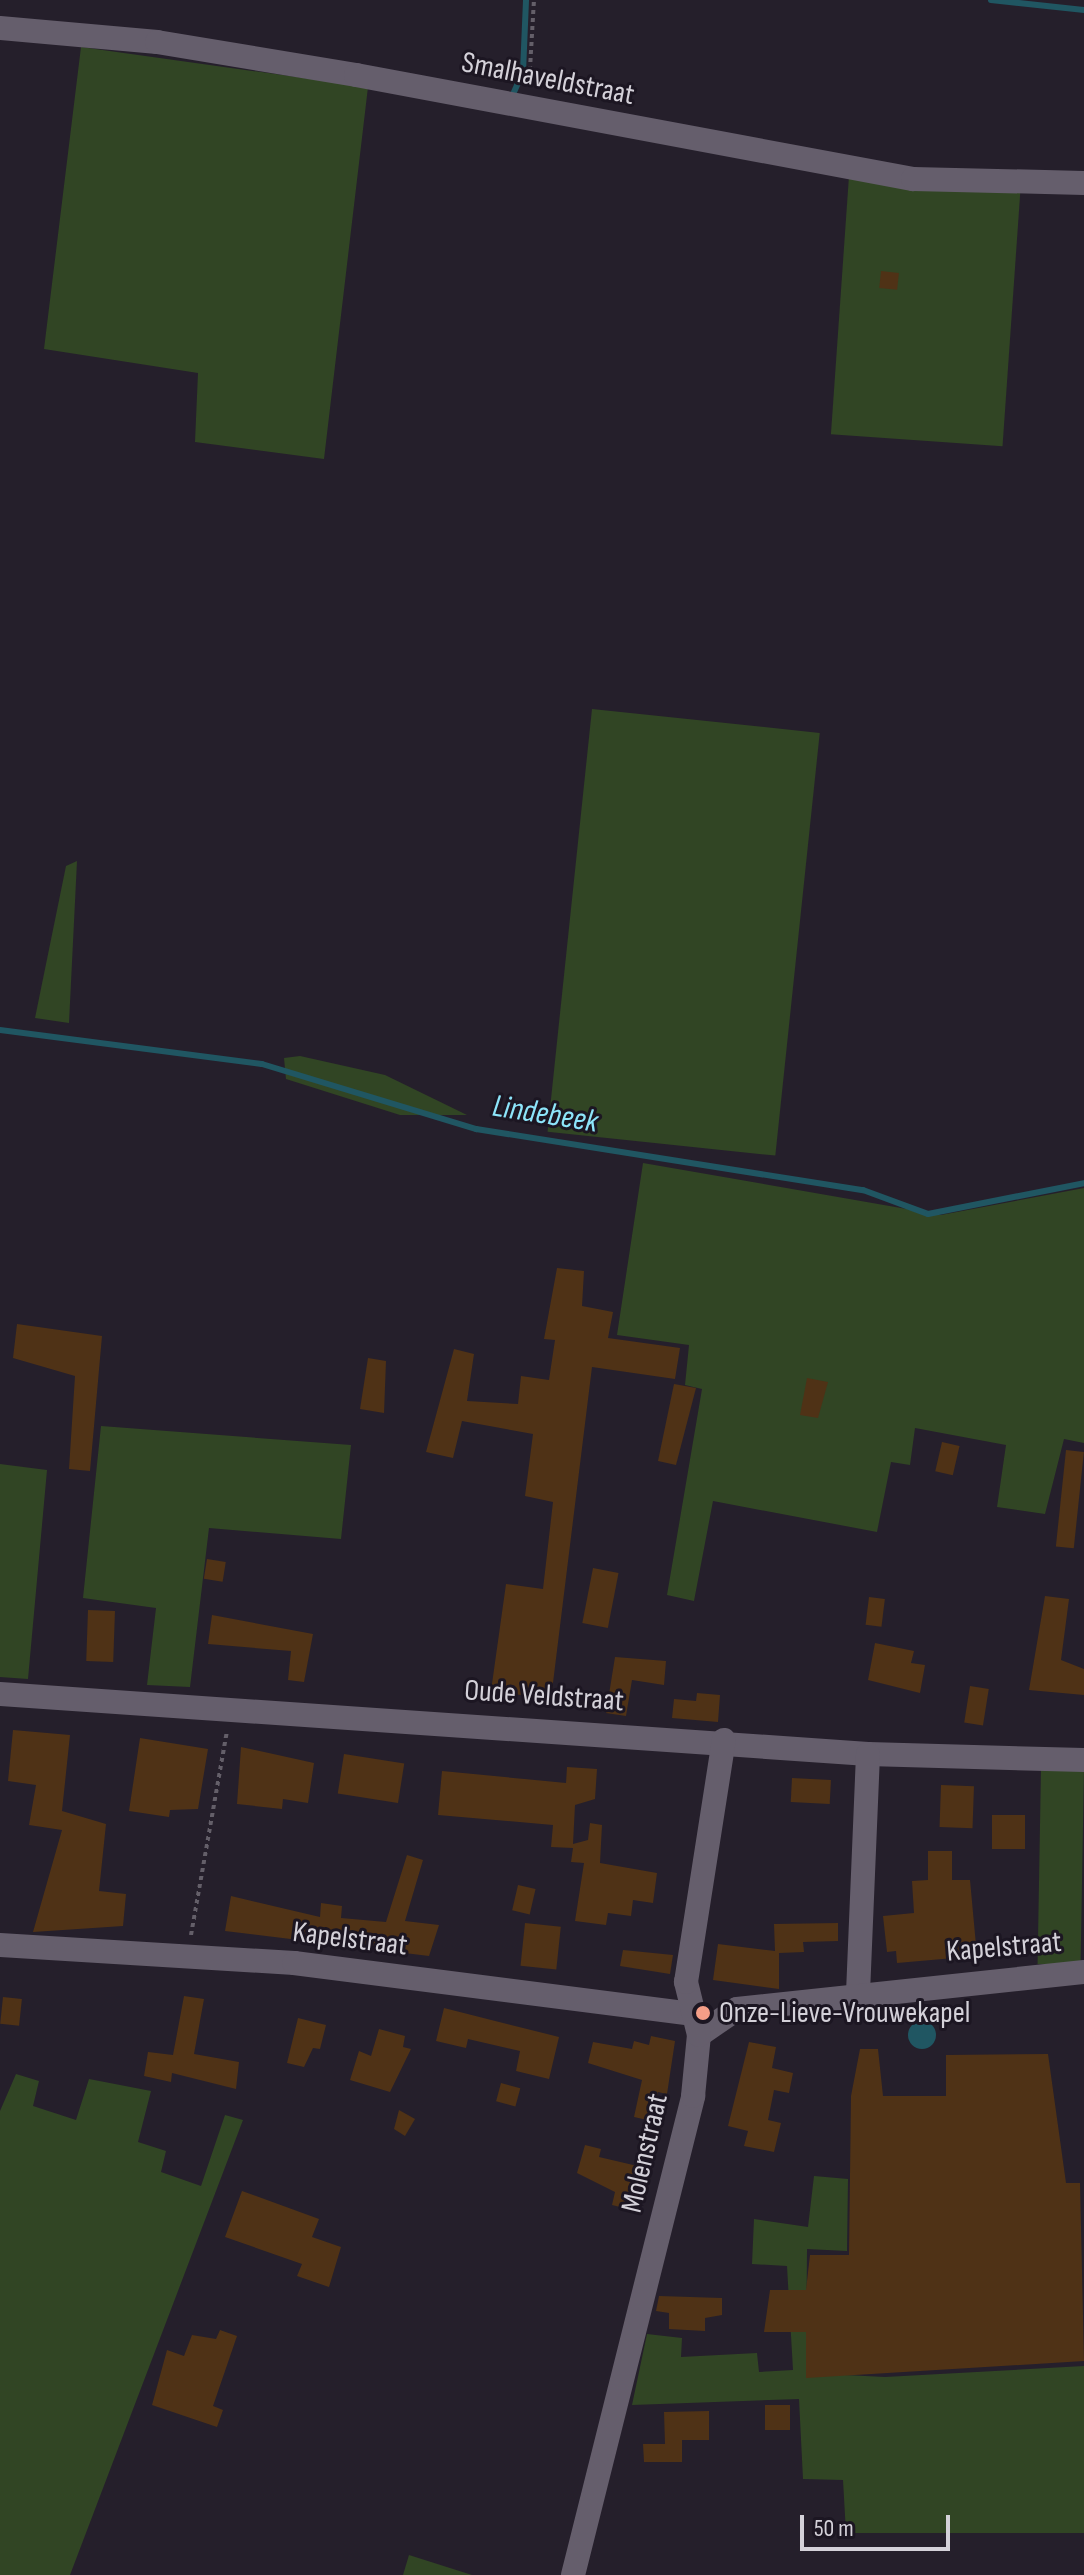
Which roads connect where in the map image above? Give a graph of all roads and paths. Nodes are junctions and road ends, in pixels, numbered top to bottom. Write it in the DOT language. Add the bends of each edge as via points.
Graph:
graph roads {
  1 [pos="534,0"];
  2 [pos="0,28"];
  3 [pos="519,106"];
  4 [pos="1084,183"];
  5 [pos="0,1694"];
  6 [pos="230,1708"];
  7 [pos="724,1740"];
  8 [pos="868,1754"];
  9 [pos="1084,1760"];
  10 [pos="0,1945"];
  11 [pos="187,1957"];
  12 [pos="1084,1972"];
  13 [pos="858,1993"];
  14 [pos="694,2024"];
  15 [pos="573,2575"];
  1 -- 3 [label="path" via="529,86"];
  2 -- 3 [label="street, Smalhaveldstraat" via="157,42"];
  3 -- 4 [label="street, Smalhaveldstraat" via="913,179"];
  5 -- 6 [label="street, Oude Veldstraat"];
  6 -- 7 [label="street, Oude Veldstraat"];
  6 -- 11 [label="path"];
  7 -- 8 [label="street, Oude Veldstraat"];
  7 -- 14 [label="street, Molenstraat" via="686,1982"];
  8 -- 9 [label="street, Oude Veldstraat"];
  8 -- 13 [label="street"];
  10 -- 11 [label="street, Kapelstraat"];
  11 -- 14 [label="street, Kapelstraat" via="294,1963"];
  12 -- 13 [label="street, Kapelstraat"];
  13 -- 14 [label="street, Kapelstraat" via="737,2009"];
  14 -- 15 [label="street, Molenstraat" via="693,2096"];
}
